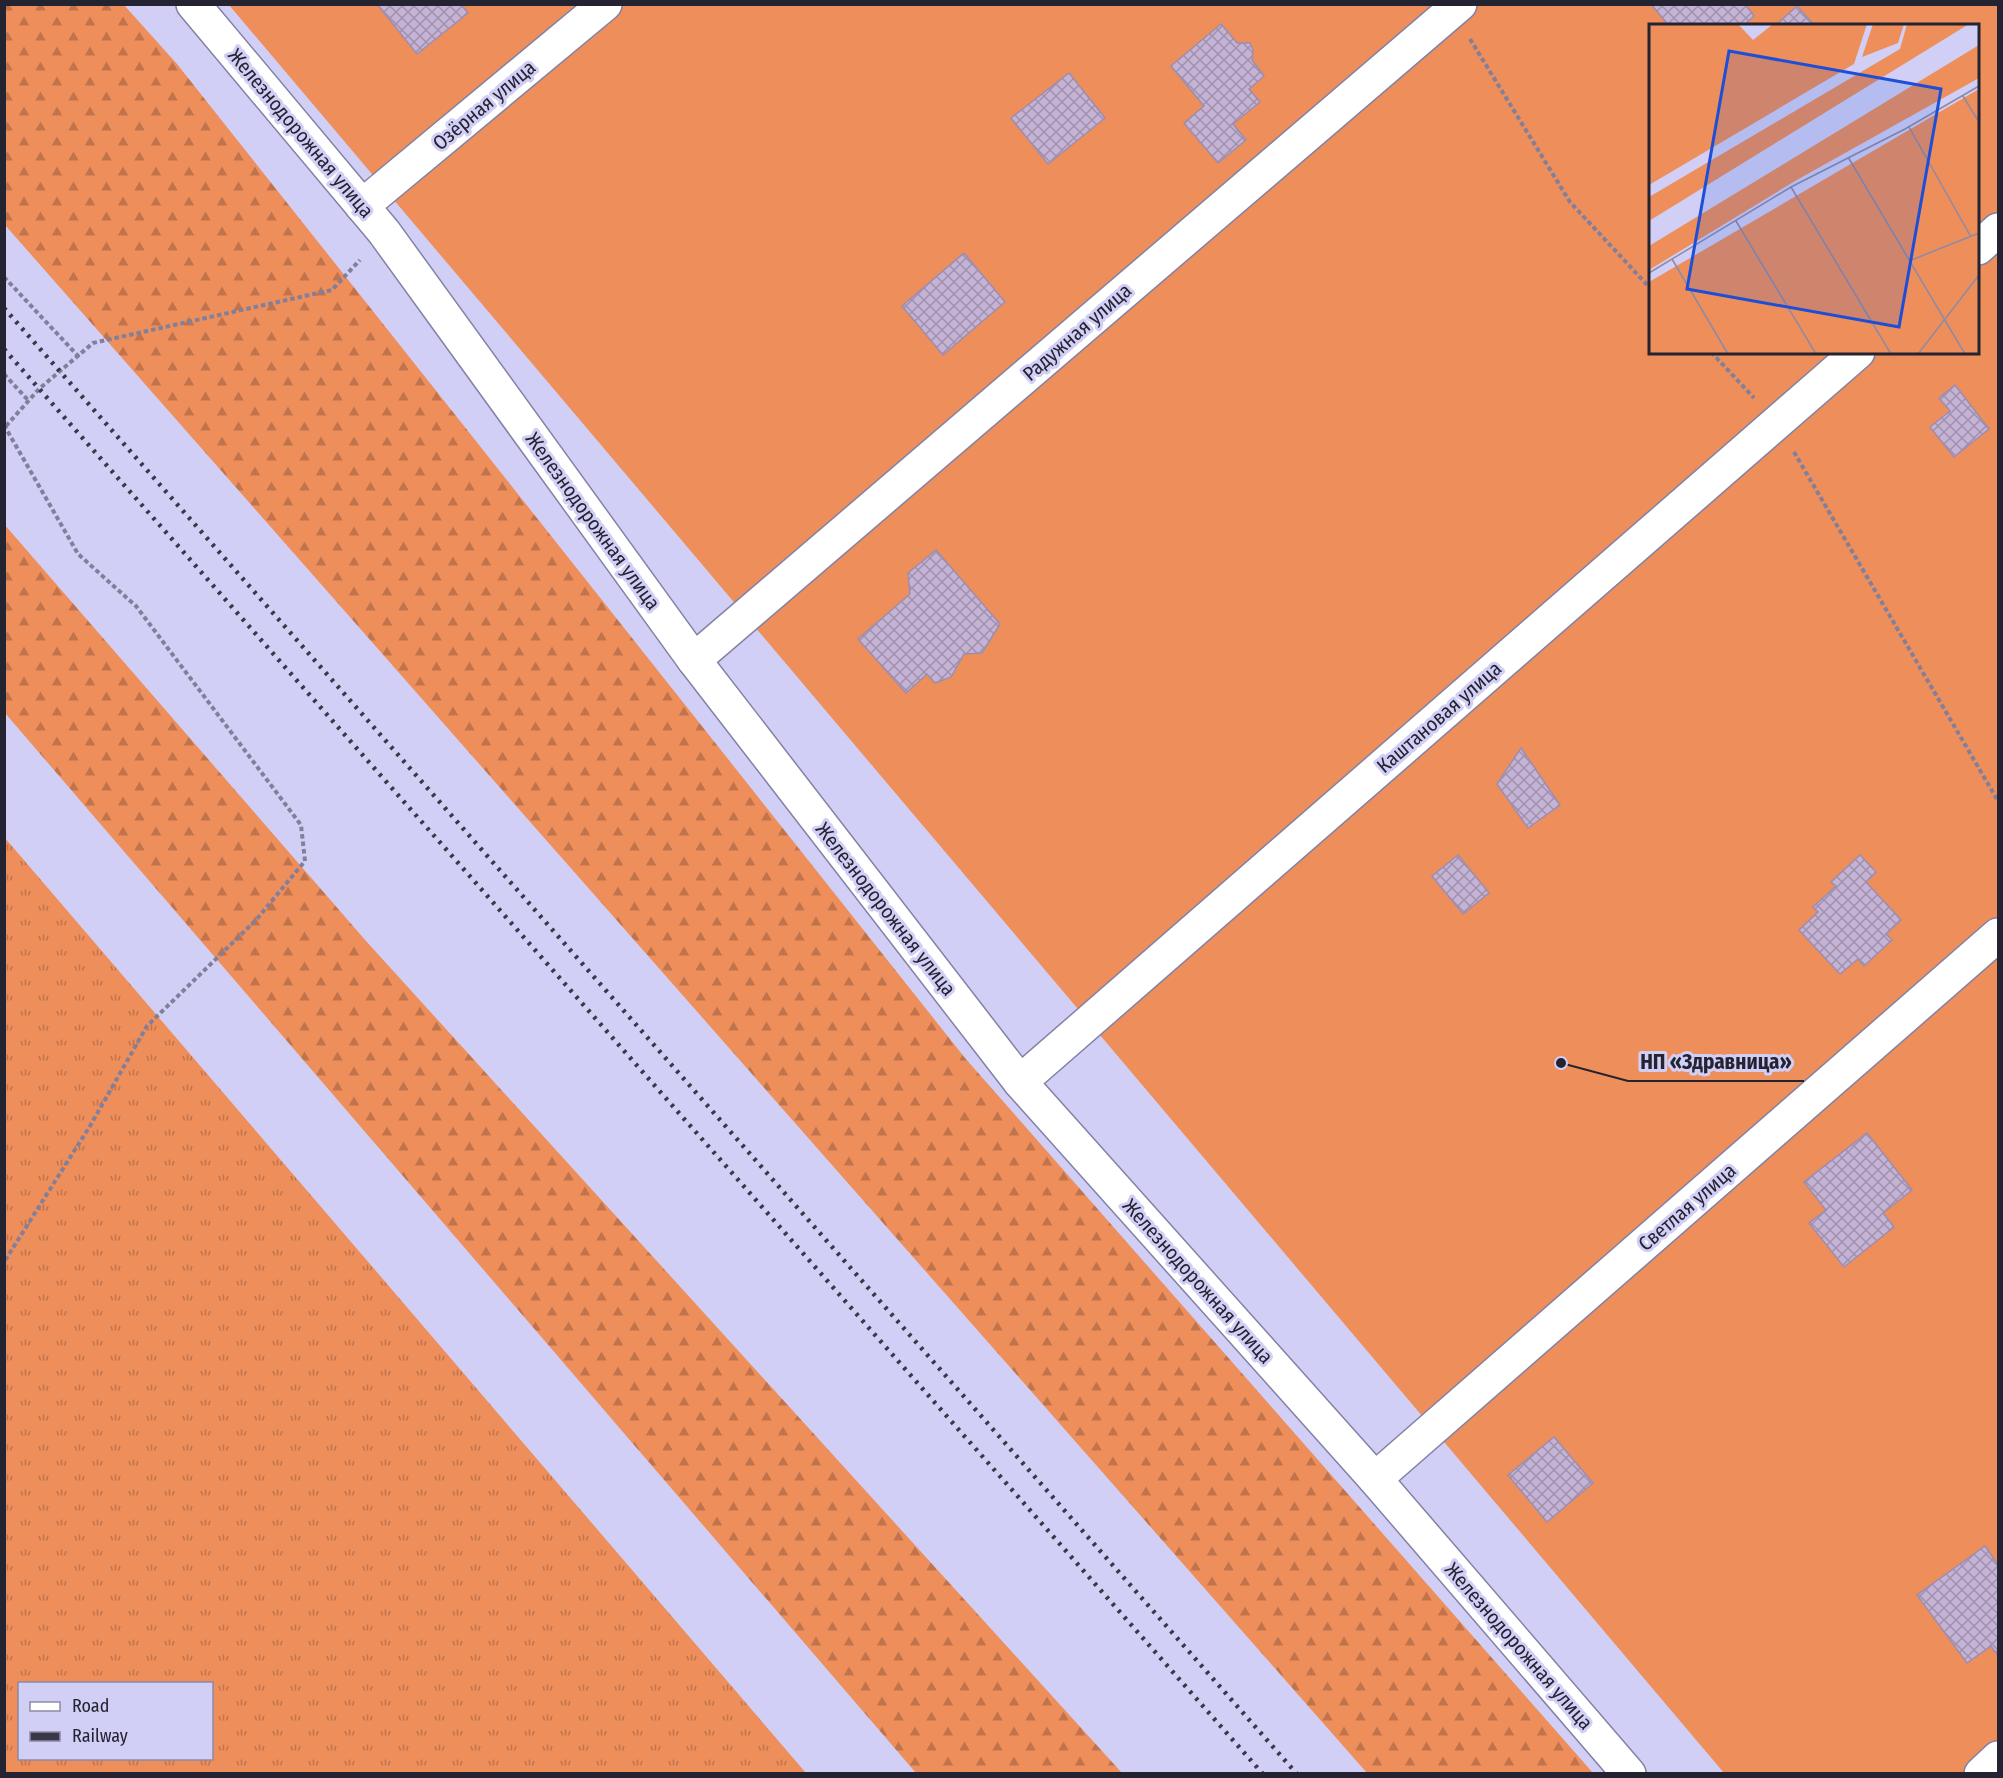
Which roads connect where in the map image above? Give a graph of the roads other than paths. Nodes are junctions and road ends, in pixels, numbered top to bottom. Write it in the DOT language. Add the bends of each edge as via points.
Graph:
graph roads {
  1 [pos="193,4"];
  2 [pos="605,4"];
  3 [pos="1454,7"];
  4 [pos="362,206"];
  5 [pos="1998,230"];
  6 [pos="1979,246"];
  7 [pos="1856,354"];
  8 [pos="694,660"];
  9 [pos="1998,935"];
  10 [pos="1020,1082"];
  11 [pos="1375,1479"];
  12 [pos="1998,1758"];
  13 [pos="1629,1773"];
  14 [pos="1981,1773"];
  1 -- 4 [label="street, Железнодорожная улица"];
  2 -- 4 [label="street, Озёрная улица"];
  3 -- 8 [label="street, Радужная улица"];
  4 -- 8 [label="street, Железнодорожная улица"];
  5 -- 6 [label="street"];
  7 -- 10 [label="street, Каштановая улица"];
  8 -- 10 [label="street, Железнодорожная улица"];
  9 -- 11 [label="street, Светлая улица"];
  10 -- 11 [label="street, Железнодорожная улица"];
  11 -- 13 [label="street, Железнодорожная улица"];
  12 -- 14 [label="street"];
}
